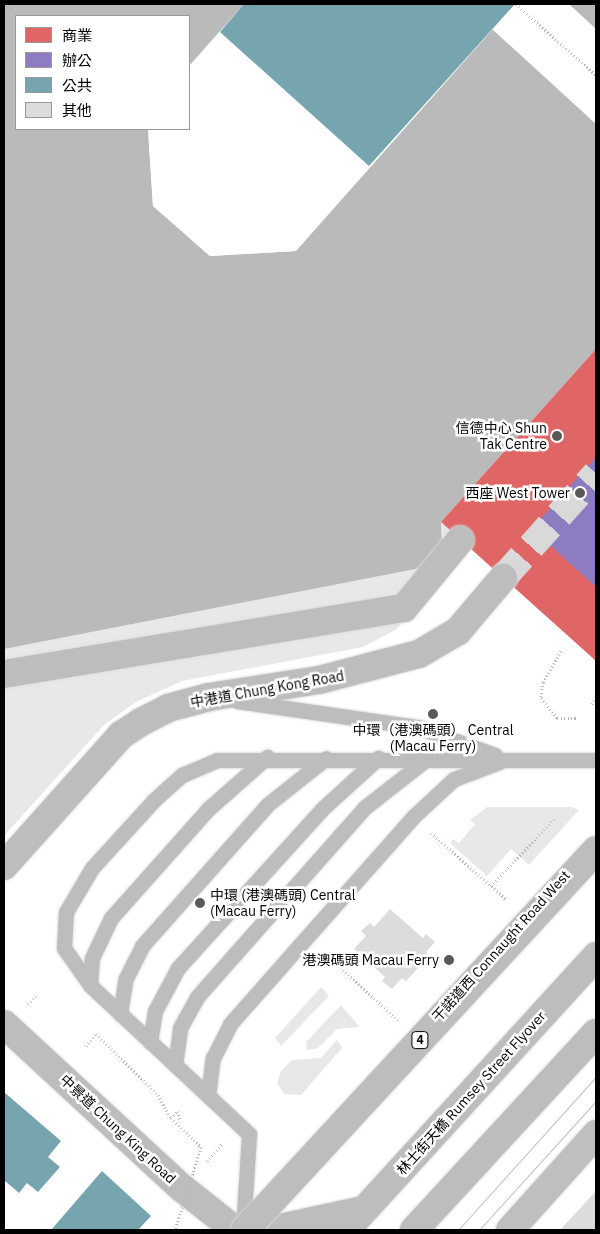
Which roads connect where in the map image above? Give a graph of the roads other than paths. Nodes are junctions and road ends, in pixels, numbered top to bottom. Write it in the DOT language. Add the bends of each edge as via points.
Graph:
graph roads {
  1 [pos="460,540"];
  2 [pos="504,578"];
  3 [pos="4,674"];
  4 [pos="209,697"];
  5 [pos="267,757"];
  6 [pos="326,758"];
  7 [pos="378,758"];
  8 [pos="428,758"];
  9 [pos="506,760"];
  10 [pos="596,760"];
  11 [pos="596,842"];
  12 [pos="596,850"];
  13 [pos="4,866"];
  14 [pos="596,955"];
  15 [pos="90,985"];
  16 [pos="120,1014"];
  17 [pos="4,1024"];
  18 [pos="596,1033"];
  19 [pos="150,1042"];
  20 [pos="175,1064"];
  21 [pos="208,1096"];
  22 [pos="596,1134"];
  23 [pos="352,1221"];
  24 [pos="235,1230"];
  25 [pos="245,1230"];
  26 [pos="271,1230"];
  27 [pos="339,1230"];
  28 [pos="414,1230"];
  29 [pos="510,1230"];
  1 -- 3 [label="main road" via="404,608"];
  2 -- 4 [label="main road, 中港道 Chung Kong Road" via="458,630 419,654 319,680"];
  4 -- 9 [label="lane" via="418,727"];
  4 -- 13 [label="main road, 中港道 Chung Kong Road" via="168,708 121,735"];
  5 -- 6 [label="lane"];
  5 -- 15 [label="lane" via="208,808 111,918 92,958"];
  5 -- 15 [label="lane" via="217,760 182,775 92,868 66,912 62,936 72,965"];
  6 -- 7 [label="lane"];
  6 -- 16 [label="lane" via="267,805 142,946 126,978"];
  7 -- 8 [label="lane"];
  7 -- 19 [label="lane" via="329,802 178,968 154,1011"];
  8 -- 9 [label="lane"];
  8 -- 20 [label="lane" via="364,808 196,997 180,1028"];
  9 -- 10 [label="lane"];
  9 -- 21 [label="lane" via="454,779 414,816 236,1016 214,1058"];
  11 -- 25 [label="main road, 干諾道西 Connaught Road West"];
  12 -- 25 [label="main road, 4, bridge"];
  14 -- 23 [label="main road, 林士街天橋 Rumsey Street Flyover"];
  15 -- 16 [label="lane"];
  16 -- 19 [label="lane"];
  17 -- 24 [label="main road, 中景道 Chung King Road" via="182,1188"];
  18 -- 28 [label="main road"];
  19 -- 20 [label="lane"];
  20 -- 21 [label="lane"];
  21 -- 25 [label="lane" via="249,1134"];
  22 -- 29 [label="main road"];
  23 -- 26 [label="main road"];
  23 -- 27 [label="main road"];
}
